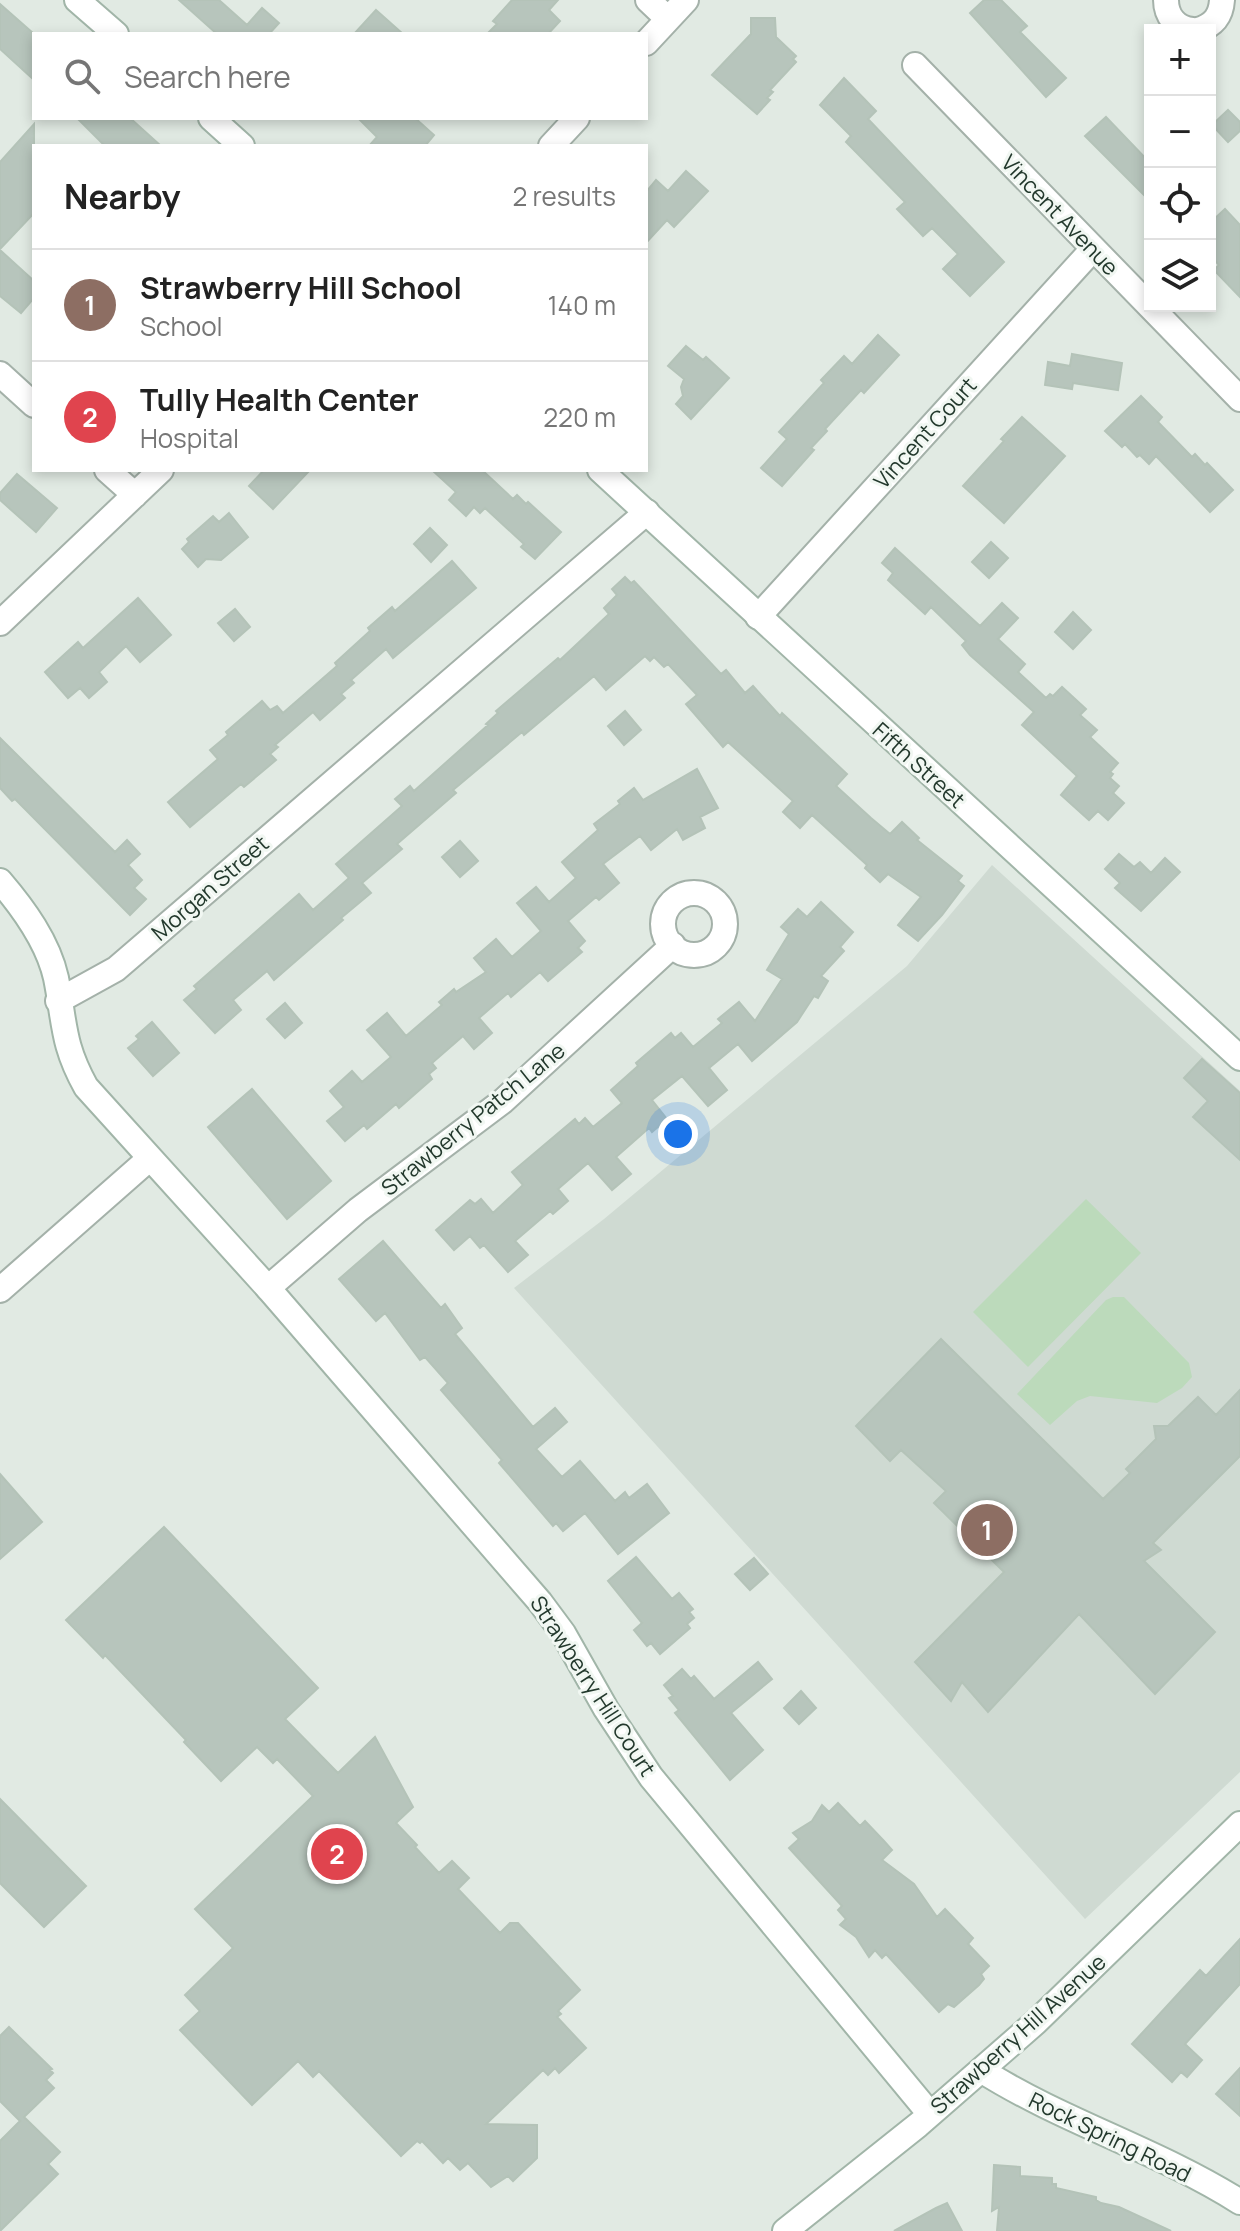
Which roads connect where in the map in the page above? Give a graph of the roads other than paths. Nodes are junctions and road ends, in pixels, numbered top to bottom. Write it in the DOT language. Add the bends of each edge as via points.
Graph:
graph roads {
  1 [pos="77,0"];
  2 [pos="648,0"];
  3 [pos="686,0"];
  4 [pos="1166,0"];
  5 [pos="1222,0"];
  6 [pos="668,19"];
  7 [pos="1176,24"];
  8 [pos="1211,24"];
  9 [pos="114,32"];
  10 [pos="648,41"];
  11 [pos="915,65"];
  12 [pos="213,120"];
  13 [pos="575,120"];
  14 [pos="240,144"];
  15 [pos="553,144"];
  16 [pos="1093,249"];
  17 [pos="0,374"];
  18 [pos="1240,399"];
  19 [pos="32,403"];
  20 [pos="109,472"];
  21 [pos="159,472"];
  22 [pos="602,472"];
  23 [pos="135,495"];
  24 [pos="647,512"];
  25 [pos="758,617"];
  26 [pos="0,623"];
  27 [pos="0,881"];
  28 [pos="673,945"];
  29 [pos="58,1001"];
  30 [pos="1240,1058"];
  31 [pos="149,1159"];
  32 [pos="268,1288"];
  33 [pos="0,1290"];
  34 [pos="1240,1824"];
  35 [pos="981,2070"];
  36 [pos="930,2114"];
  37 [pos="1240,2202"];
  38 [pos="785,2231"];
  1 -- 9 [label="street"];
  2 -- 6 [label="street"];
  3 -- 6 [label="street"];
  4 -- 7 [label="street"];
  5 -- 8 [label="street"];
  6 -- 10 [label="street"];
  11 -- 16 [label="street, Vincent Avenue"];
  12 -- 14 [label="street"];
  13 -- 15 [label="street"];
  16 -- 18 [label="street, Vincent Avenue"];
  16 -- 25 [label="street, Vincent Court"];
  17 -- 19 [label="street"];
  20 -- 23 [label="street"];
  21 -- 23 [label="street"];
  22 -- 24 [label="street, Fifth Street"];
  23 -- 26 [label="street"];
  24 -- 25 [label="street, Fifth Street"];
  24 -- 29 [label="street, Morgan Street" via="116,969"];
  25 -- 30 [label="street, Fifth Street"];
  27 -- 29 [label="street" via="47,951"];
  28 -- 32 [label="street, Strawberry Patch Lane" via="503,1101 358,1210"];
  29 -- 31 [label="street" via="69,1051 86,1087"];
  31 -- 32 [label="street, Strawberry Hill Court"];
  31 -- 33 [label="street"];
  32 -- 36 [label="street, Strawberry Hill Court" via="540,1602 651,1777"];
  34 -- 35 [label="street, Strawberry Hill Avenue"];
  35 -- 36 [label="street, Strawberry Hill Avenue"];
  35 -- 37 [label="street, Rock Spring Road"];
  36 -- 38 [label="street, Strawberry Hill Avenue"];
}
